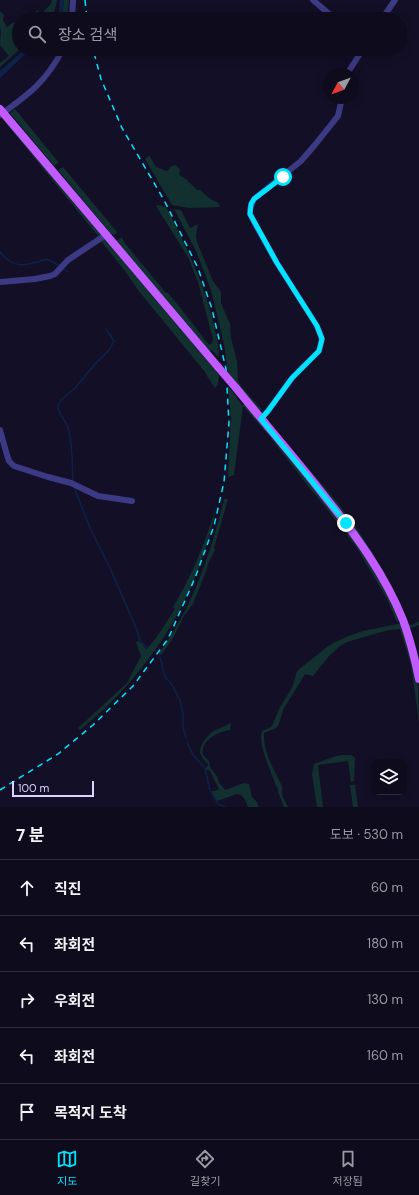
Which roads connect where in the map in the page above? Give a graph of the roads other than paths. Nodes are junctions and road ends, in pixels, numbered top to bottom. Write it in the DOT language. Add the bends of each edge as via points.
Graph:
graph roads {
  1 [pos="73,0"];
  2 [pos="313,0"];
  3 [pos="395,0"];
  4 [pos="72,12"];
  5 [pos="327,12"];
  6 [pos="387,12"];
  7 [pos="59,56"];
  8 [pos="359,56"];
  9 [pos="351,68"];
  10 [pos="341,104"];
  11 [pos="1,112"];
  12 [pos="106,234"];
  13 [pos="0,282"];
  14 [pos="261,419"];
  15 [pos="0,430"];
  16 [pos="132,501"];
  17 [pos="419,679"];
  1 -- 4 [label="street"];
  2 -- 5 [label="street"];
  3 -- 6 [label="street"];
  7 -- 11 [label="street" via="43,80 28,95"];
  8 -- 9 [label="street"];
  10 -- 14 [label="street" via="338,116 314,146 301,161 254,199 250,209 254,222 317,326 322,339 319,351 292,378"];
  11 -- 12 [label="main road"];
  12 -- 13 [label="street" via="50,276"];
  12 -- 14 [label="main road, bridge"];
  14 -- 17 [label="main road" via="346,523 374,565 403,621"];
  15 -- 16 [label="street" via="9,461 14,466 71,483 98,496"];
}
